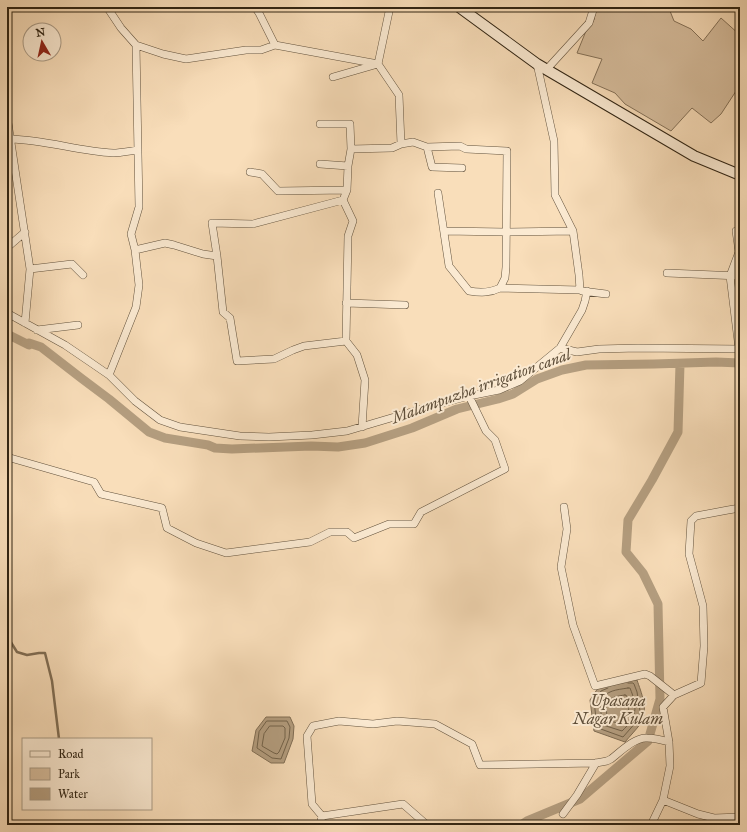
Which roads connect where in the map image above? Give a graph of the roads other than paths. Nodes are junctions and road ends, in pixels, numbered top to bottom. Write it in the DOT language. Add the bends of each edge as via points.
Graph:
graph roads {
  1 [pos="107,7"];
  2 [pos="255,7"];
  3 [pos="390,7"];
  4 [pos="459,7"];
  5 [pos="594,7"];
  6 [pos="136,45"];
  7 [pos="275,45"];
  8 [pos="378,64"];
  9 [pos="542,66"];
  10 [pos="333,77"];
  11 [pos="7,116"];
  12 [pos="320,124"];
  13 [pos="11,139"];
  14 [pos="401,144"];
  15 [pos="427,147"];
  16 [pos="351,149"];
  17 [pos="138,150"];
  18 [pos="320,164"];
  19 [pos="348,166"];
  20 [pos="462,168"];
  21 [pos="250,172"];
  22 [pos="740,175"];
  23 [pos="347,190"];
  24 [pos="438,193"];
  25 [pos="343,200"];
  26 [pos="444,231"];
  27 [pos="573,231"];
  28 [pos="736,231"];
  29 [pos="25,232"];
  30 [pos="506,232"];
  31 [pos="7,245"];
  32 [pos="135,250"];
  33 [pos="217,256"];
  34 [pos="30,269"];
  35 [pos="667,273"];
  36 [pos="83,275"];
  37 [pos="730,276"];
  38 [pos="740,276"];
  39 [pos="500,288"];
  40 [pos="583,291"];
  41 [pos="606,294"];
  42 [pos="346,303"];
  43 [pos="406,305"];
  44 [pos="7,313"];
  45 [pos="25,323"];
  46 [pos="78,325"];
  47 [pos="37,330"];
  48 [pos="346,341"];
  49 [pos="560,348"];
  50 [pos="740,349"];
  51 [pos="109,375"];
  52 [pos="469,396"];
  53 [pos="362,427"];
  54 [pos="7,457"];
  55 [pos="564,507"];
  56 [pos="740,508"];
  57 [pos="674,696"];
  58 [pos="669,742"];
  59 [pos="596,763"];
  60 [pos="663,800"];
  61 [pos="563,814"];
  62 [pos="322,816"];
  63 [pos="740,817"];
  64 [pos="320,825"];
  65 [pos="427,825"];
  66 [pos="651,825"];
  1 -- 6 [label="street"];
  2 -- 7 [label="street"];
  3 -- 8 [label="street"];
  4 -- 9 [label="main road"];
  5 -- 9 [label="street" via="588,23"];
  6 -- 7 [label="street" via="186,59 261,50"];
  6 -- 17 [label="street"];
  7 -- 8 [label="street"];
  8 -- 10 [label="street"];
  8 -- 14 [label="street" via="399,95"];
  9 -- 22 [label="main road" via="694,156"];
  9 -- 27 [label="street" via="554,141 555,195"];
  11 -- 13 [label="street"];
  12 -- 16 [label="street" via="350,124"];
  13 -- 17 [label="street" via="88,151 115,153"];
  13 -- 29 [label="street"];
  14 -- 15 [label="street" via="413,142"];
  14 -- 16 [label="street" via="392,148"];
  15 -- 20 [label="street" via="432,167"];
  15 -- 30 [label="street" via="460,146 466,149 507,151"];
  16 -- 19 [label="street"];
  17 -- 32 [label="street" via="140,207 131,234"];
  18 -- 19 [label="street"];
  19 -- 23 [label="street"];
  21 -- 23 [label="street" via="262,174 278,191"];
  23 -- 25 [label="street"];
  24 -- 26 [label="street"];
  25 -- 33 [label="street" via="253,224 212,224"];
  25 -- 42 [label="street" via="353,221 348,236"];
  26 -- 30 [label="street"];
  26 -- 39 [label="street" via="449,266 469,291 482,293"];
  27 -- 30 [label="street"];
  27 -- 40 [label="street"];
  28 -- 37 [label="street" via="739,252"];
  29 -- 31 [label="street"];
  29 -- 34 [label="street"];
  30 -- 39 [label="street" via="505,278"];
  32 -- 33 [label="street" via="165,243"];
  32 -- 51 [label="street" via="139,285 136,307"];
  33 -- 48 [label="street" via="223,312 230,318 237,361 274,359 304,346"];
  34 -- 36 [label="street" via="72,264"];
  34 -- 45 [label="street"];
  35 -- 37 [label="street"];
  37 -- 38 [label="street"];
  37 -- 50 [label="street"];
  39 -- 40 [label="street"];
  40 -- 41 [label="street"];
  40 -- 49 [label="street" via="585,301 582,310"];
  42 -- 43 [label="street"];
  42 -- 48 [label="street"];
  44 -- 45 [label="street"];
  45 -- 47 [label="street"];
  46 -- 47 [label="street"];
  47 -- 51 [label="street" via="65,345"];
  48 -- 53 [label="street" via="357,355 365,380"];
  49 -- 50 [label="street" via="577,352 630,348"];
  49 -- 52 [label="street" via="520,381 499,390"];
  51 -- 53 [label="street" via="135,401 160,420 180,427 240,436 269,437 312,435"];
  52 -- 53 [label="street"];
  52 -- 54 [label="street" via="486,431 495,440 505,469 421,512 414,524 389,524 354,538 347,532 330,532 310,542 226,553 196,543 167,528 162,508 102,494 94,482"];
  55 -- 57 [label="street" via="567,529 561,567 573,625 595,686 645,674"];
  56 -- 57 [label="street" via="696,516 691,521 689,554 703,606 704,646 701,683"];
  57 -- 58 [label="street" via="663,707"];
  58 -- 59 [label="street" via="641,738 611,759"];
  58 -- 60 [label="street" via="670,766"];
  59 -- 61 [label="street"];
  59 -- 62 [label="street" via="480,765 472,744 435,724 397,721 373,724 339,721 319,724 313,726 307,736 312,804"];
  60 -- 63 [label="street" via="714,818"];
  60 -- 66 [label="street"];
  62 -- 64 [label="street"];
  62 -- 65 [label="street" via="403,804"];
}
